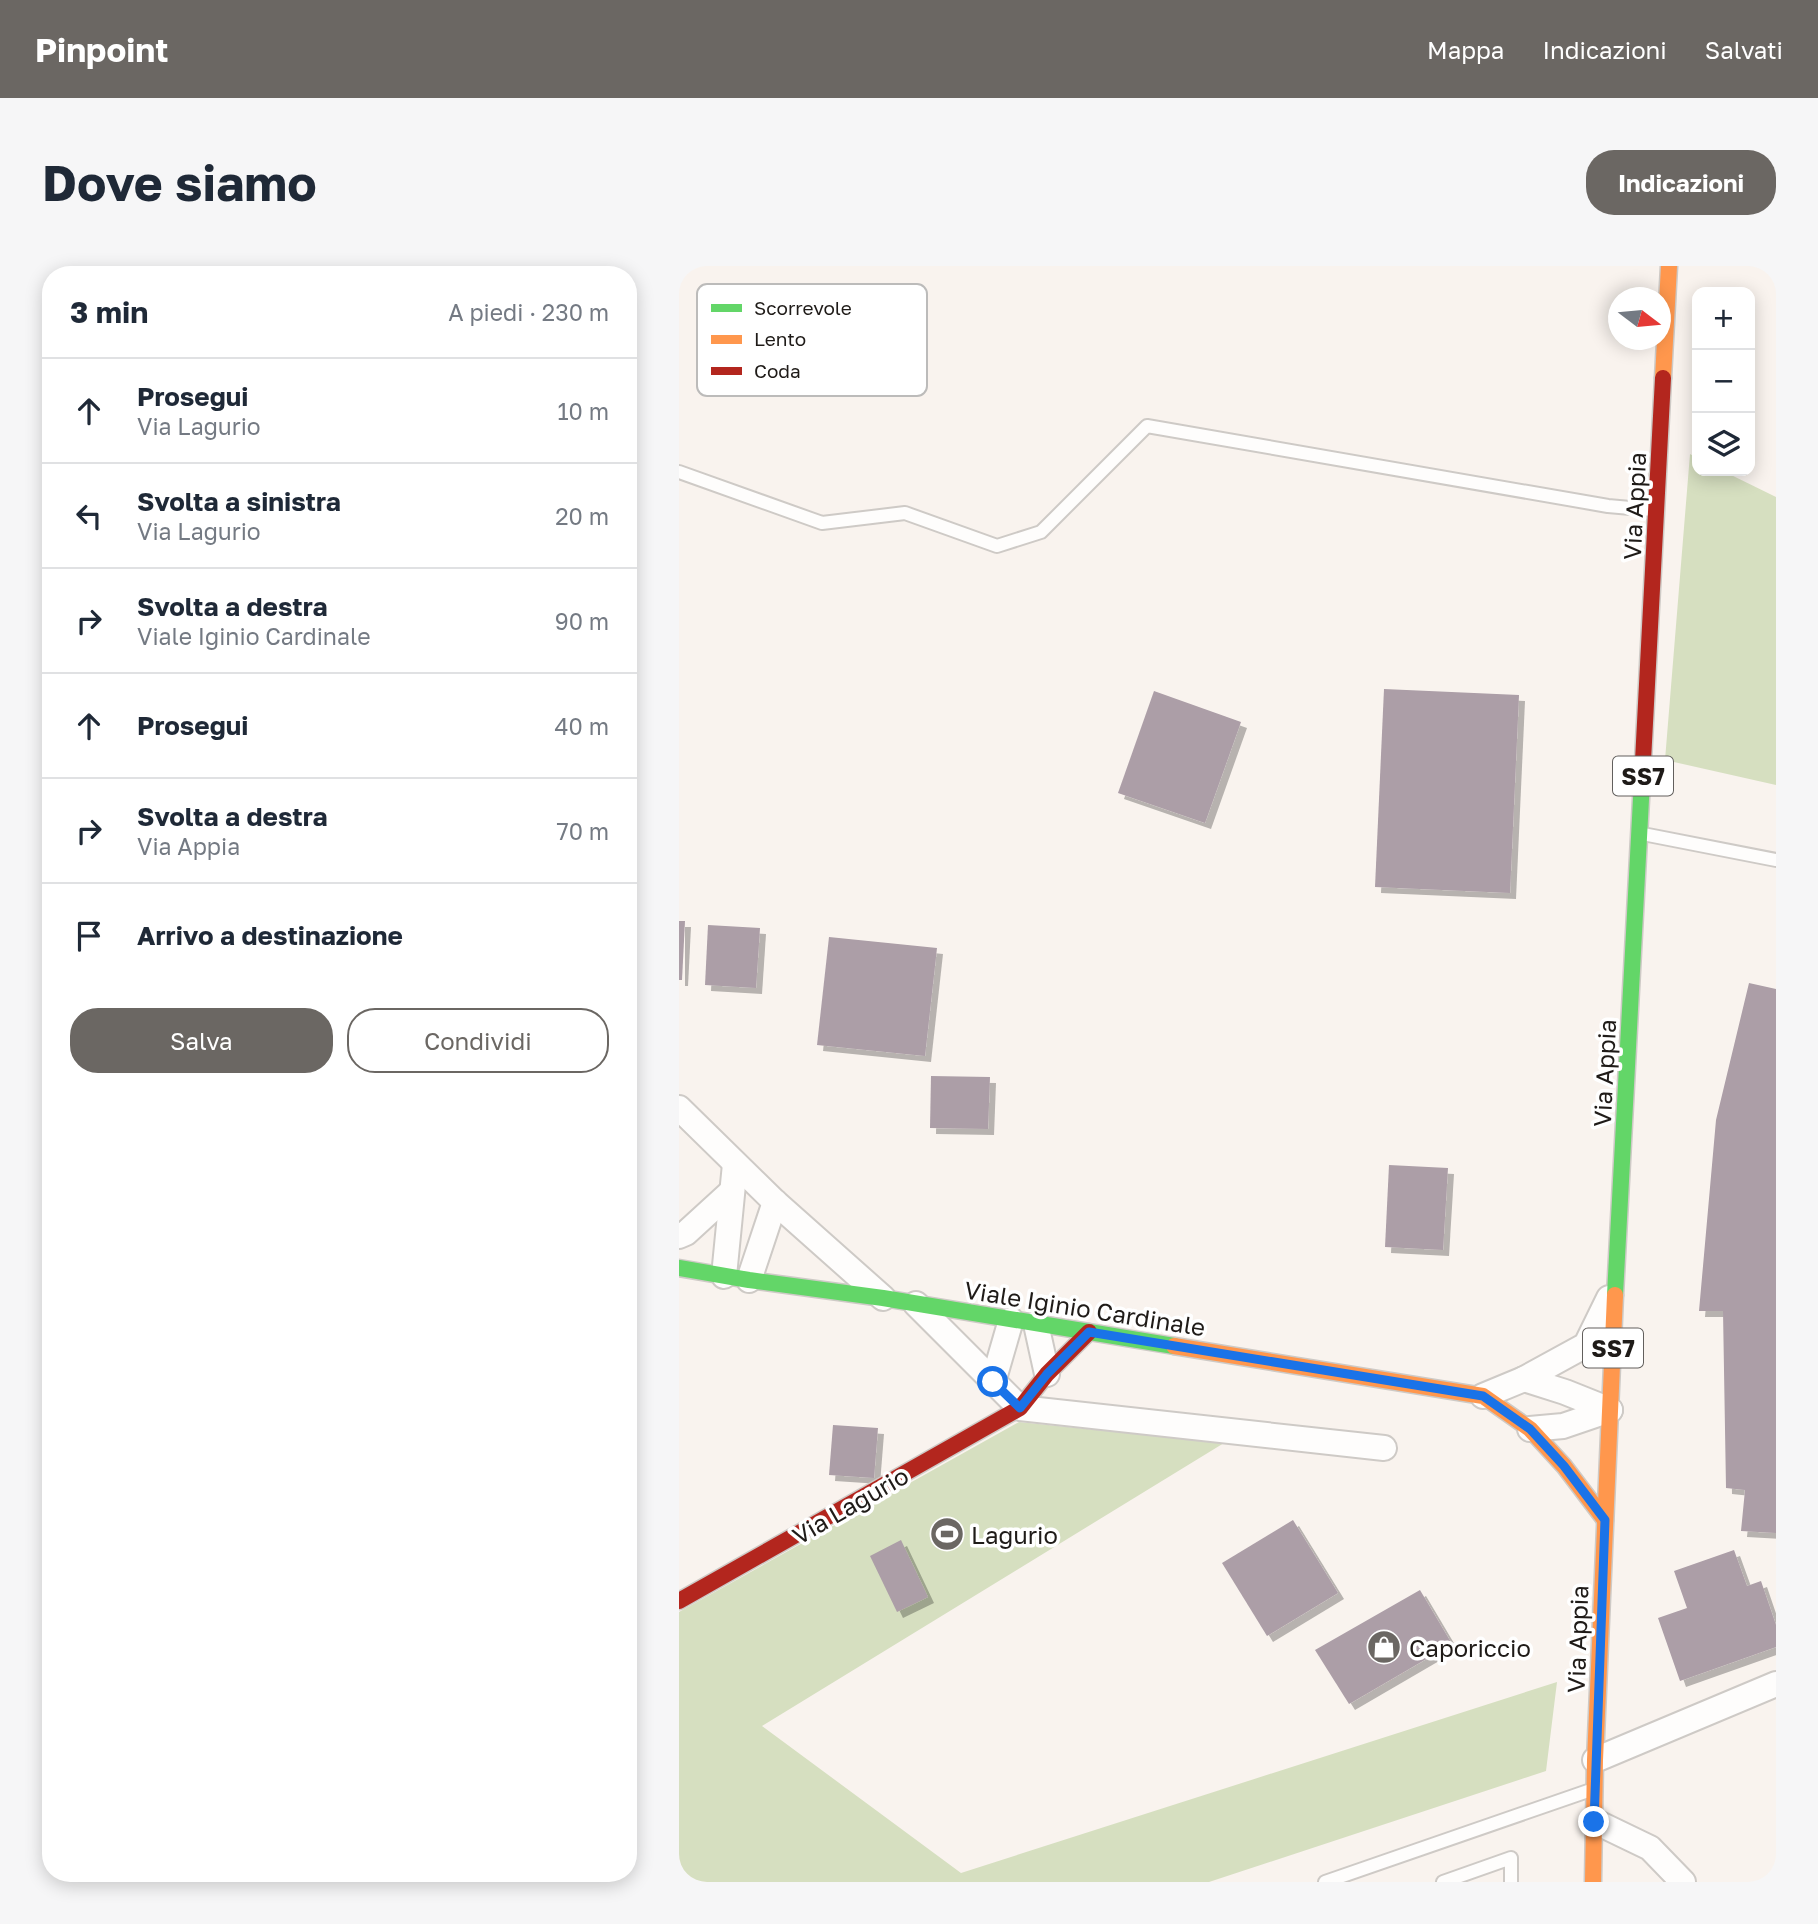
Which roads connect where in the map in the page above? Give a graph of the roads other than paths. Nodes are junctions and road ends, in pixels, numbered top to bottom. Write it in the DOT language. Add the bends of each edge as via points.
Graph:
graph roads {
  1 [pos="1669,266"];
  2 [pos="679,472"];
  3 [pos="1657,510"];
  4 [pos="1640,833"];
  5 [pos="1776,860"];
  6 [pos="679,1108"];
  7 [pos="735,1164"];
  8 [pos="732,1191"];
  9 [pos="775,1202"];
  10 [pos="679,1236"];
  11 [pos="679,1268"];
  12 [pos="724,1276"];
  13 [pos="749,1280"];
  14 [pos="1615,1286"];
  15 [pos="883,1298"];
  16 [pos="916,1304"];
  17 [pos="1011,1320"];
  18 [pos="1036,1324"];
  19 [pos="1089,1332"];
  20 [pos="1047,1374"];
  21 [pos="1524,1379"];
  22 [pos="993,1382"];
  23 [pos="1483,1396"];
  24 [pos="1020,1408"];
  25 [pos="1610,1410"];
  26 [pos="1530,1429"];
  27 [pos="1384,1448"];
  28 [pos="1605,1520"];
  29 [pos="679,1601"];
  30 [pos="1776,1684"];
  31 [pos="1595,1760"];
  32 [pos="1595,1789"];
  33 [pos="1594,1822"];
  34 [pos="1325,1882"];
  35 [pos="1444,1882"];
  36 [pos="1511,1882"];
  37 [pos="1593,1882"];
  38 [pos="1683,1882"];
  1 -- 3 [label="main road, Via Appia / SS7"];
  2 -- 3 [label="lane" via="822,523 905,513 997,546 1041,532 1147,426 1608,506"];
  3 -- 4 [label="main road, Via Appia / SS7"];
  4 -- 5 [label="lane"];
  4 -- 14 [label="main road, Via Appia / SS7"];
  6 -- 7 [label="street"];
  7 -- 8 [label="street"];
  7 -- 9 [label="street"];
  8 -- 10 [label="street"];
  8 -- 12 [label="street"];
  9 -- 13 [label="street"];
  9 -- 15 [label="street"];
  11 -- 12 [label="main road, Viale Iginio Cardinale"];
  12 -- 13 [label="main road, Viale Iginio Cardinale"];
  13 -- 15 [label="main road, Viale Iginio Cardinale"];
  14 -- 21 [label="street" via="1586,1345"];
  14 -- 25 [label="main road, Via Appia / SS7"];
  15 -- 16 [label="main road, Viale Iginio Cardinale"];
  16 -- 17 [label="main road, Viale Iginio Cardinale"];
  16 -- 22 [label="street"];
  17 -- 18 [label="main road, Viale Iginio Cardinale"];
  17 -- 22 [label="street"];
  18 -- 19 [label="main road, Viale Iginio Cardinale"];
  18 -- 20 [label="street"];
  19 -- 20 [label="main road, Via Lagurio"];
  19 -- 23 [label="main road, Viale Iginio Cardinale"];
  20 -- 24 [label="main road, Via Lagurio"];
  21 -- 23 [label="street"];
  21 -- 25 [label="street"];
  22 -- 24 [label="street"];
  23 -- 26 [label="main road"];
  24 -- 27 [label="street"];
  24 -- 29 [label="main road, Via Lagurio"];
  25 -- 26 [label="street" via="1563,1426"];
  25 -- 28 [label="main road, Via Appia / SS7"];
  26 -- 28 [label="main road"];
  28 -- 31 [label="main road, Via Appia / SS7"];
  30 -- 31 [label="street"];
  31 -- 32 [label="main road, Via Appia / SS7"];
  32 -- 33 [label="main road, Via Appia / SS7"];
  32 -- 34 [label="lane"];
  33 -- 37 [label="main road, Via Appia / SS7"];
  33 -- 38 [label="street" via="1650,1848"];
  35 -- 36 [label="lane" via="1511,1858"];
}
